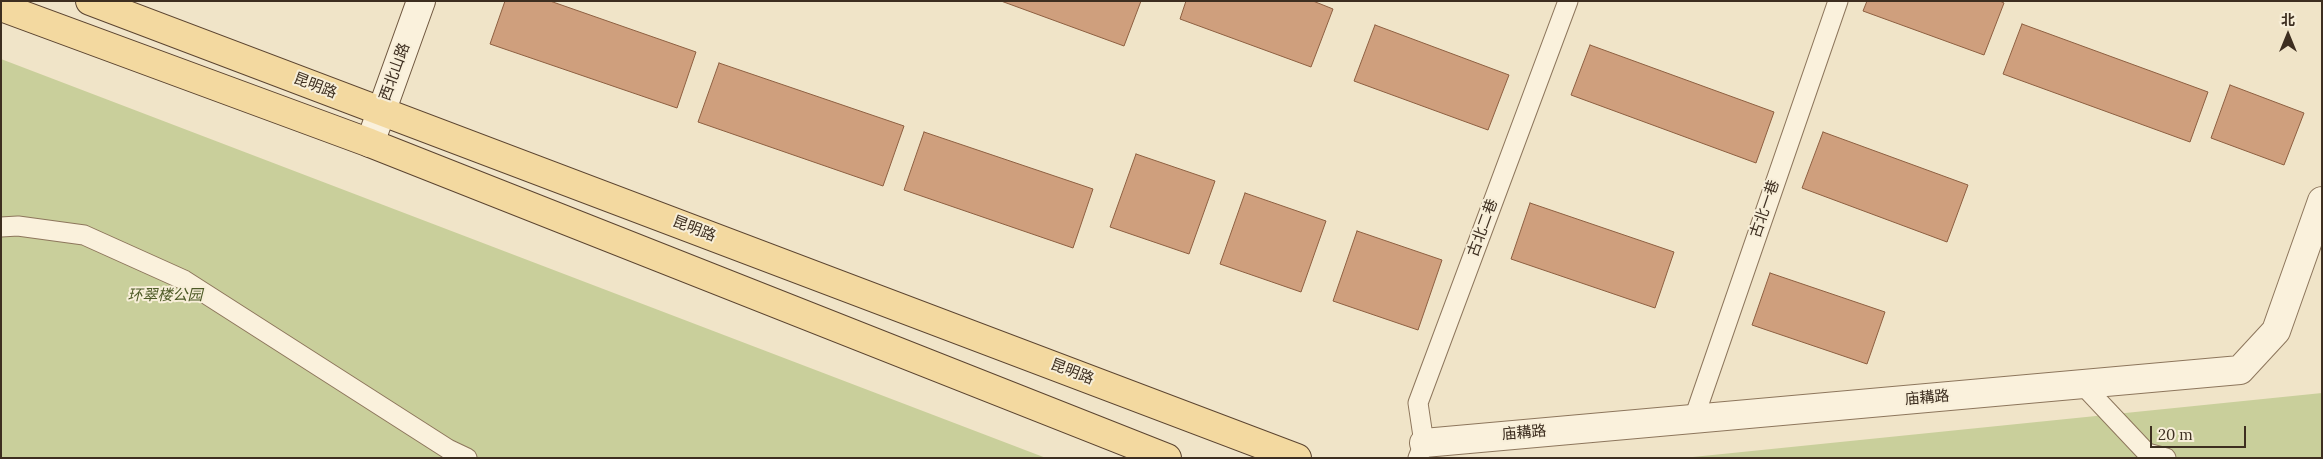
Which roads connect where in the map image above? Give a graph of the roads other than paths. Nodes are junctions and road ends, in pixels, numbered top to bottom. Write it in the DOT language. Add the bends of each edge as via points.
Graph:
graph roads {
  1 [pos="90,1"];
  2 [pos="421,1"];
  3 [pos="1568,1"];
  4 [pos="1838,1"];
  5 [pos="1,7"];
  6 [pos="381,111"];
  7 [pos="370,143"];
  8 [pos="2322,200"];
  9 [pos="1,227"];
  10 [pos="2082,384"];
  11 [pos="1694,418"];
  12 [pos="1421,450"];
  13 [pos="467,458"];
  14 [pos="1167,458"];
  15 [pos="1297,458"];
  16 [pos="2166,458"];
  1 -- 6 [label="main road, 昆明路"];
  2 -- 6 [label="street, 西北山路"];
  3 -- 12 [label="lane, 古北二巷" via="1418,403"];
  4 -- 11 [label="lane, 古北一巷"];
  5 -- 7 [label="main road"];
  6 -- 7 [label="street, 西北山路"];
  6 -- 15 [label="main road, 昆明路"];
  7 -- 14 [label="main road"];
  8 -- 10 [label="street, 庙耩路" via="2276,331 2240,370"];
  9 -- 13 [label="lane" via="18,226 84,235 184,280"];
  10 -- 11 [label="street, 庙耩路"];
  10 -- 16 [label="lane" via="2147,453"];
  11 -- 12 [label="street, 庙耩路"];
}
